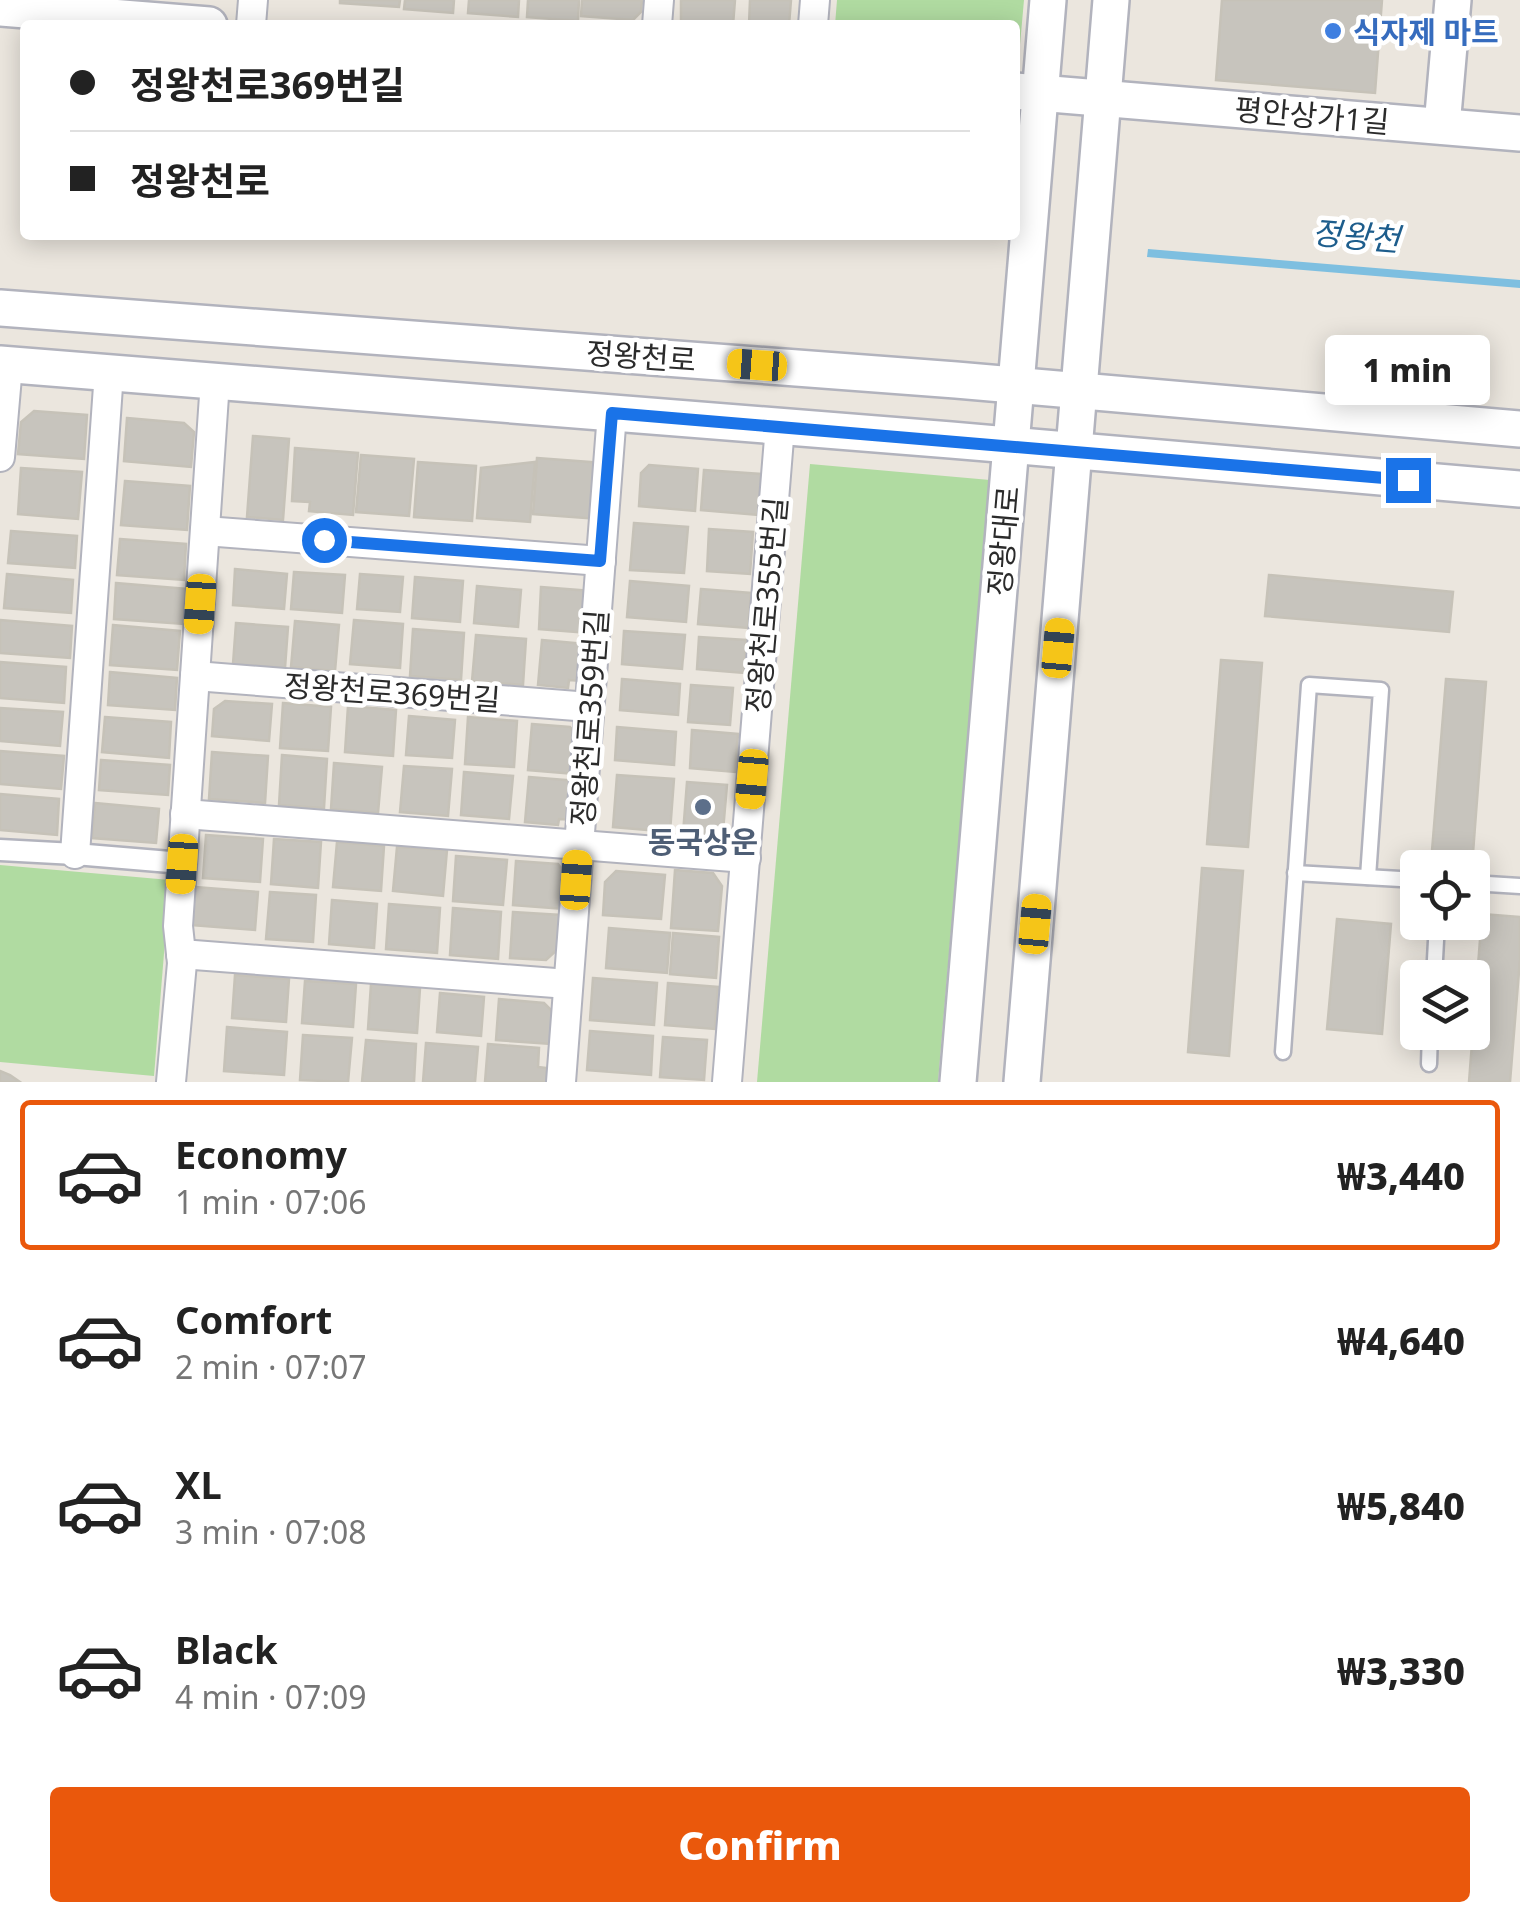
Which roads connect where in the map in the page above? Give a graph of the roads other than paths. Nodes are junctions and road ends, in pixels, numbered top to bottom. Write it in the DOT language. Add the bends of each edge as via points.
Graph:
graph roads {
  1 [pos="1048,0"];
  2 [pos="1111,0"];
  3 [pos="1452,0"];
  4 [pos="42,6"];
  5 [pos="0,8"];
  6 [pos="142,10"];
  7 [pos="187,20"];
  8 [pos="1028,92"];
  9 [pos="1103,98"];
  10 [pos="1442,126"];
  11 [pos="1520,133"];
  12 [pos="0,308"];
  13 [pos="4,364"];
  14 [pos="109,372"];
  15 [pos="215,381"];
  16 [pos="1016,386"];
  17 [pos="1079,391"];
  18 [pos="612,413"];
  19 [pos="780,426"];
  20 [pos="1520,429"];
  21 [pos="1011,446"];
  22 [pos="1074,451"];
  23 [pos="0,458"];
  24 [pos="1520,489"];
  25 [pos="205,531"];
  26 [pos="600,561"];
  27 [pos="195,676"];
  28 [pos="589,707"];
  29 [pos="185,814"];
  30 [pos="579,845"];
  31 [pos="0,850"];
  32 [pos="75,854"];
  33 [pos="746,858"];
  34 [pos="182,864"];
  35 [pos="1295,872"];
  36 [pos="1368,877"];
  37 [pos="1400,879"];
  38 [pos="1490,885"];
  39 [pos="1520,886"];
  40 [pos="181,954"];
  41 [pos="568,984"];
  42 [pos="1429,1050"];
  43 [pos="1284,1052"];
  44 [pos="1428,1064"];
  45 [pos="170,1082"];
  46 [pos="560,1082"];
  47 [pos="728,1082"];
  48 [pos="958,1082"];
  49 [pos="1022,1082"];
  1 -- 8 [label="street, 정왕대로"];
  2 -- 9 [label="street"];
  3 -- 10 [label="street"];
  4 -- 5 [label="street"];
  4 -- 6 [label="street"];
  6 -- 7 [label="street"];
  8 -- 9 [label="street, 평안상가1길"];
  8 -- 16 [label="street, 정왕대로" via="1033,175"];
  9 -- 10 [label="street, 평안상가1길"];
  9 -- 17 [label="street"];
  10 -- 11 [label="street, 평안상가1길"];
  12 -- 16 [label="street, 정왕천로"];
  13 -- 14 [label="street, 정왕천로"];
  13 -- 23 [label="street"];
  14 -- 15 [label="street, 정왕천로"];
  14 -- 32 [label="street"];
  15 -- 18 [label="street, 정왕천로"];
  15 -- 25 [label="street"];
  16 -- 17 [label="street, 정왕천로"];
  16 -- 21 [label="street, 정왕대로"];
  17 -- 20 [label="street, 정왕천로"];
  17 -- 22 [label="street"];
  18 -- 19 [label="street, 정왕천로"];
  18 -- 26 [label="street, 정왕천로359번길"];
  19 -- 21 [label="street, 정왕천로"];
  19 -- 33 [label="street, 정왕천로355번길"];
  21 -- 22 [label="street, 정왕천로"];
  21 -- 48 [label="street, 정왕대로"];
  22 -- 24 [label="street, 정왕천로"];
  22 -- 49 [label="street"];
  25 -- 26 [label="street"];
  25 -- 27 [label="street"];
  26 -- 28 [label="street, 정왕천로359번길"];
  27 -- 28 [label="street, 정왕천로369번길"];
  27 -- 29 [label="street"];
  28 -- 30 [label="street, 정왕천로359번길"];
  29 -- 30 [label="street"];
  29 -- 34 [label="street"];
  30 -- 33 [label="street"];
  30 -- 41 [label="street, 정왕천로359번길"];
  31 -- 32 [label="street"];
  32 -- 34 [label="street"];
  33 -- 47 [label="street, 정왕천로355번길"];
  34 -- 40 [label="street"];
  35 -- 36 [label="lane"];
  35 -- 36 [label="lane" via="1308,685 1381,690"];
  35 -- 43 [label="lane"];
  36 -- 37 [label="lane"];
  38 -- 39 [label="lane"];
  40 -- 41 [label="street"];
  40 -- 45 [label="street"];
  41 -- 46 [label="street, 정왕천로359번길"];
  42 -- 44 [label="lane"];
}
